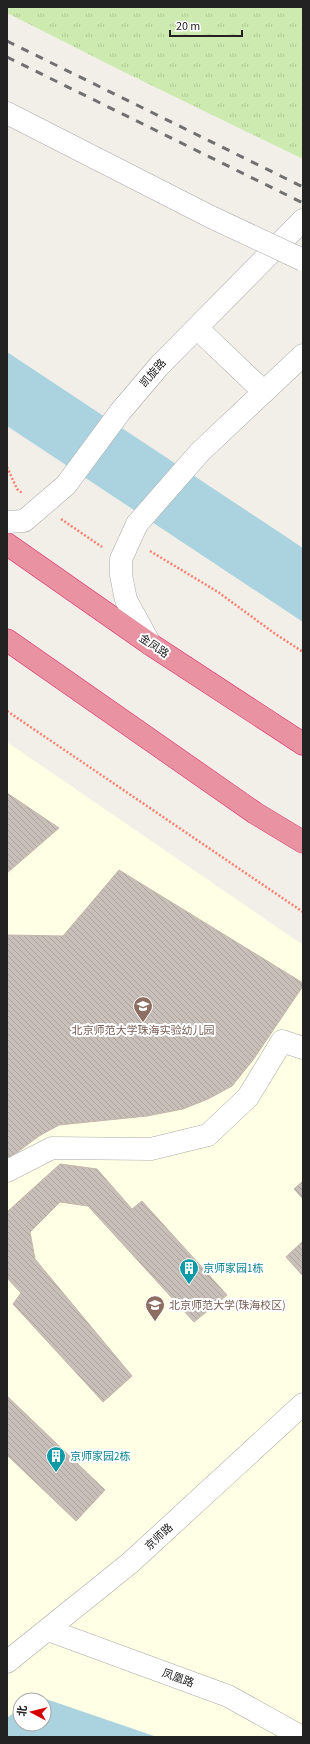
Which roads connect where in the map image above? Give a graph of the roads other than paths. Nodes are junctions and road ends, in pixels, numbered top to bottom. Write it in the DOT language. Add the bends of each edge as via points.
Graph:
graph roads {
  1 [pos="7,113"];
  2 [pos="303,220"];
  3 [pos="303,260"];
  4 [pos="196,328"];
  5 [pos="303,355"];
  6 [pos="264,392"];
  7 [pos="7,522"];
  8 [pos="7,544"];
  9 [pos="7,640"];
  10 [pos="150,644"];
  11 [pos="303,744"];
  12 [pos="255,813"];
  13 [pos="303,842"];
  14 [pos="303,854"];
  15 [pos="303,1048"];
  16 [pos="7,1171"];
  17 [pos="303,1404"];
  18 [pos="48,1630"];
  19 [pos="7,1662"];
  20 [pos="302,1737"];
  1 -- 3 [label="street, bridge" via="210,218"];
  2 -- 4 [label="street, 凯旋路"];
  4 -- 6 [label="street"];
  4 -- 7 [label="street, 凯旋路" via="120,412 66,485 24,521"];
  5 -- 6 [label="street"];
  6 -- 10 [label="street" via="200,452 137,524 120,559 126,600"];
  8 -- 10 [label="highway, 金凤路"];
  9 -- 12 [label="highway"];
  10 -- 11 [label="highway, 金凤路"];
  12 -- 13 [label="highway"];
  12 -- 14 [label="street"];
  15 -- 16 [label="street" via="282,1041 248,1096 208,1135 151,1149 52,1148"];
  17 -- 18 [label="street, 京师路" via="130,1563"];
  18 -- 19 [label="street, 京师路"];
  18 -- 20 [label="street, 凤凰路" via="228,1696"];
}
